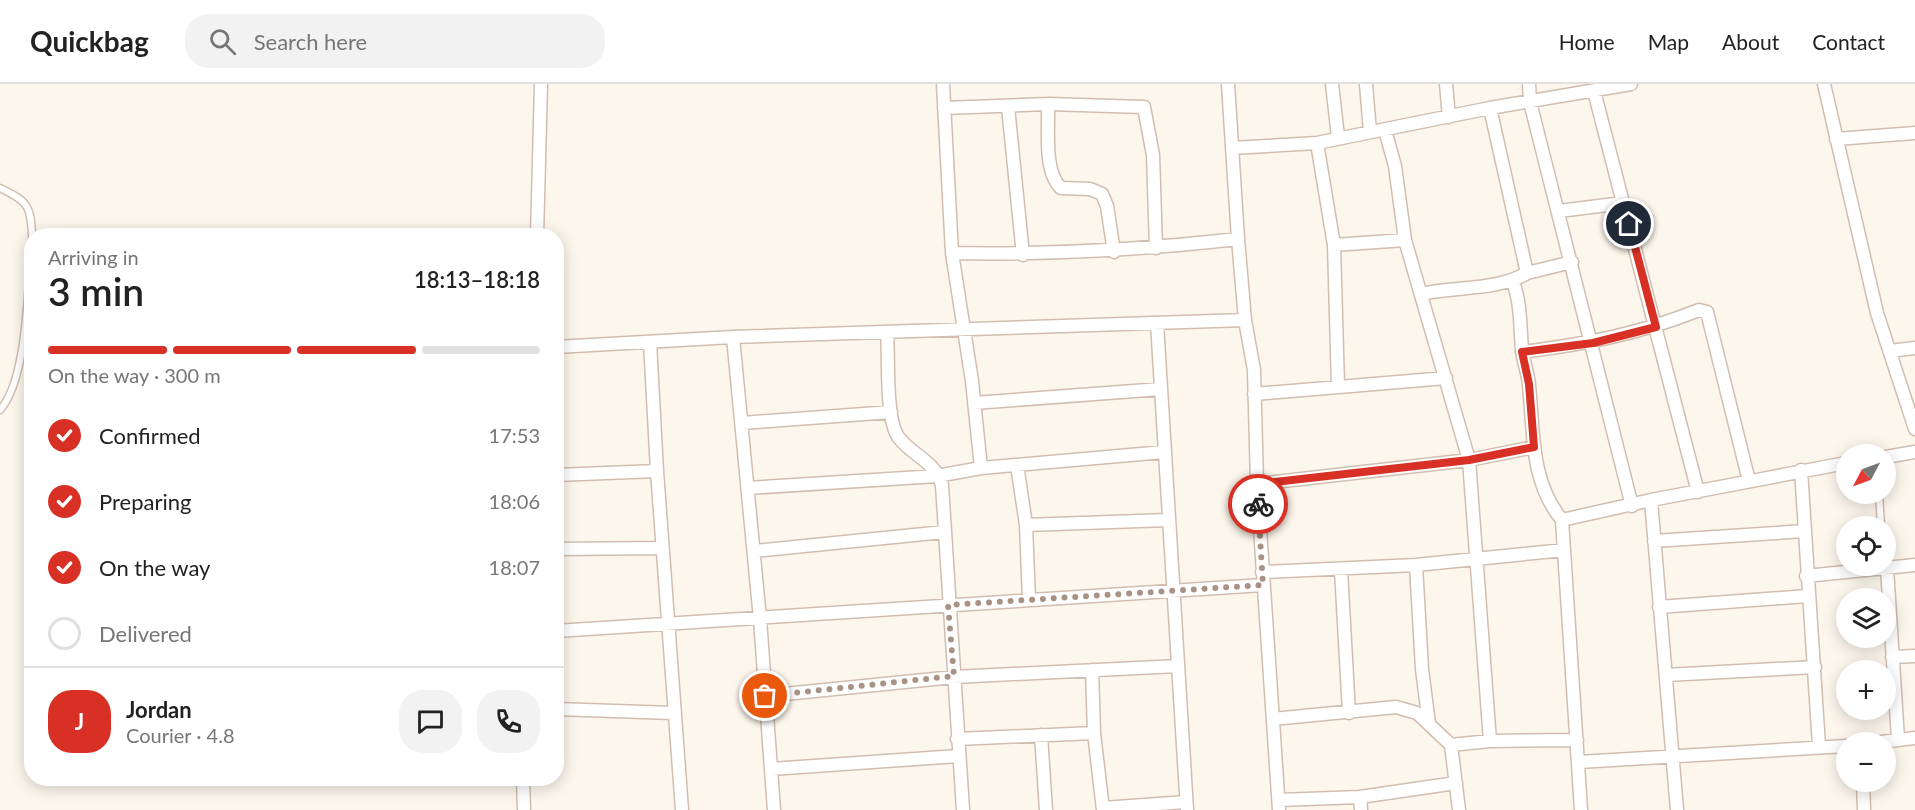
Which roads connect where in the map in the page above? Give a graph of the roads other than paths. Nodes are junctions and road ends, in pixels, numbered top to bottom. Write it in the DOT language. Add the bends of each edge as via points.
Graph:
graph roads {
  1 [pos="541,84"];
  2 [pos="943,84"];
  3 [pos="1228,84"];
  4 [pos="1332,84"];
  5 [pos="1366,84"];
  6 [pos="1446,84"];
  7 [pos="1529,84"];
  8 [pos="1631,84"];
  9 [pos="1824,84"];
  10 [pos="1600,88"];
  11 [pos="1530,102"];
  12 [pos="1048,104"];
  13 [pos="1008,107"];
  14 [pos="944,108"];
  15 [pos="1490,108"];
  16 [pos="1449,117"];
  17 [pos="1385,130"];
  18 [pos="1370,132"];
  19 [pos="1915,133"];
  20 [pos="1338,137"];
  21 [pos="1836,140"];
  22 [pos="1317,143"];
  23 [pos="1232,148"];
  24 [pos="0,189"];
  25 [pos="1623,203"];
  26 [pos="1559,211"];
  27 [pos="31,228"];
  28 [pos="537,228"];
  29 [pos="1238,238"];
  30 [pos="1405,240"];
  31 [pos="1334,245"];
  32 [pos="1156,248"];
  33 [pos="1114,252"];
  34 [pos="952,253"];
  35 [pos="1023,255"];
  36 [pos="1572,262"];
  37 [pos="1527,273"];
  38 [pos="1513,282"];
  39 [pos="1421,294"];
  40 [pos="24,315"];
  41 [pos="1245,320"];
  42 [pos="1157,323"];
  43 [pos="1656,327"];
  44 [pos="964,329"];
  45 [pos="887,333"];
  46 [pos="733,337"];
  47 [pos="650,342"];
  48 [pos="1593,343"];
  49 [pos="564,347"];
  50 [pos="1915,348"];
  51 [pos="1890,351"];
  52 [pos="1522,352"];
  53 [pos="1446,378"];
  54 [pos="1338,386"];
  55 [pos="1161,389"];
  56 [pos="1254,394"];
  57 [pos="974,403"];
  58 [pos="0,410"];
  59 [pos="891,412"];
  60 [pos="742,423"];
  61 [pos="1915,429"];
  62 [pos="1534,447"];
  63 [pos="1164,452"];
  64 [pos="1915,452"];
  65 [pos="1896,455"];
  66 [pos="1469,460"];
  67 [pos="1017,465"];
  68 [pos="1836,465"];
  69 [pos="981,468"];
  70 [pos="1801,470"];
  71 [pos="657,471"];
  72 [pos="564,475"];
  73 [pos="938,476"];
  74 [pos="1749,481"];
  75 [pos="1257,484"];
  76 [pos="748,489"];
  77 [pos="1698,492"];
  78 [pos="1651,500"];
  79 [pos="1632,506"];
  80 [pos="1168,520"];
  81 [pos="1562,520"];
  82 [pos="1026,525"];
  83 [pos="1805,531"];
  84 [pos="944,532"];
  85 [pos="1654,541"];
  86 [pos="662,548"];
  87 [pos="564,549"];
  88 [pos="1564,550"];
  89 [pos="754,551"];
  90 [pos="1478,559"];
  91 [pos="1416,565"];
  92 [pos="1915,565"];
  93 [pos="1896,567"];
  94 [pos="1341,570"];
  95 [pos="1262,572"];
  96 [pos="1836,573"];
  97 [pos="1806,576"];
  98 [pos="1887,576"];
  99 [pos="1263,585"];
  100 [pos="1172,592"];
  101 [pos="1807,596"];
  102 [pos="1029,600"];
  103 [pos="948,605"];
  104 [pos="1659,607"];
  105 [pos="760,619"];
  106 [pos="667,623"];
  107 [pos="564,630"];
  108 [pos="1915,656"];
  109 [pos="1892,657"];
  110 [pos="1178,666"];
  111 [pos="1815,667"];
  112 [pos="1092,670"];
  113 [pos="1666,675"];
  114 [pos="954,676"];
  115 [pos="765,696"];
  116 [pos="564,709"];
  117 [pos="673,713"];
  118 [pos="1349,713"];
  119 [pos="1273,719"];
  120 [pos="1429,724"];
  121 [pos="1094,733"];
  122 [pos="1041,735"];
  123 [pos="1915,738"];
  124 [pos="957,739"];
  125 [pos="1898,739"];
  126 [pos="1577,740"];
  127 [pos="1490,741"];
  128 [pos="1451,745"];
  129 [pos="1819,746"];
  130 [pos="1836,746"];
  131 [pos="958,756"];
  132 [pos="1672,758"];
  133 [pos="1579,762"];
  134 [pos="771,769"];
  135 [pos="1456,783"];
  136 [pos="524,786"];
  137 [pos="1863,792"];
  138 [pos="1361,804"];
  139 [pos="1279,805"];
  140 [pos="1187,806"];
  141 [pos="1103,809"];
  142 [pos="524,810"];
  143 [pos="681,810"];
  144 [pos="774,810"];
  145 [pos="963,810"];
  146 [pos="1046,810"];
  147 [pos="1460,810"];
  148 [pos="1581,810"];
  149 [pos="1677,810"];
  150 [pos="1864,810"];
  1 -- 28 [label="street"];
  2 -- 14 [label="street"];
  3 -- 23 [label="street"];
  4 -- 20 [label="street"];
  5 -- 18 [label="street"];
  6 -- 16 [label="street"];
  7 -- 11 [label="street"];
  8 -- 10 [label="street"];
  9 -- 21 [label="street"];
  10 -- 11 [label="street"];
  10 -- 25 [label="street"];
  11 -- 15 [label="street"];
  11 -- 26 [label="street"];
  12 -- 13 [label="street"];
  12 -- 32 [label="street" via="1144,107 1153,155"];
  12 -- 33 [label="street" via="1051,159 1057,184 1061,188 1090,189 1102,194"];
  13 -- 14 [label="street"];
  13 -- 35 [label="street"];
  14 -- 34 [label="street"];
  15 -- 16 [label="street"];
  15 -- 37 [label="street"];
  16 -- 17 [label="street"];
  17 -- 18 [label="street"];
  17 -- 30 [label="street" via="1395,166"];
  18 -- 20 [label="street"];
  19 -- 21 [label="street"];
  20 -- 22 [label="street"];
  21 -- 51 [label="street" via="1877,313"];
  22 -- 23 [label="street"];
  22 -- 31 [label="street"];
  23 -- 29 [label="street"];
  24 -- 27 [label="lane" via="29,208"];
  25 -- 26 [label="street"];
  25 -- 43 [label="street"];
  26 -- 36 [label="street"];
  29 -- 32 [label="street"];
  29 -- 41 [label="street"];
  30 -- 31 [label="street"];
  30 -- 39 [label="street"];
  31 -- 54 [label="street"];
  32 -- 33 [label="street"];
  33 -- 35 [label="street"];
  34 -- 35 [label="street"];
  34 -- 44 [label="street"];
  36 -- 37 [label="street"];
  36 -- 48 [label="street"];
  37 -- 38 [label="street"];
  38 -- 39 [label="street"];
  38 -- 52 [label="street" via="1518,294"];
  39 -- 53 [label="street"];
  40 -- 58 [label="lane" via="19,363"];
  41 -- 42 [label="street"];
  41 -- 56 [label="street"];
  42 -- 44 [label="street"];
  42 -- 55 [label="street"];
  43 -- 48 [label="street"];
  43 -- 74 [label="street" via="1699,310 1707,312"];
  43 -- 77 [label="street"];
  44 -- 45 [label="street"];
  44 -- 57 [label="street"];
  45 -- 46 [label="street"];
  45 -- 59 [label="street"];
  46 -- 47 [label="street"];
  46 -- 60 [label="street"];
  47 -- 49 [label="street"];
  47 -- 71 [label="street"];
  48 -- 52 [label="street"];
  48 -- 79 [label="street"];
  50 -- 51 [label="street"];
  51 -- 61 [label="street"];
  52 -- 62 [label="street"];
  53 -- 54 [label="street"];
  53 -- 66 [label="street"];
  54 -- 56 [label="street"];
  55 -- 57 [label="street"];
  55 -- 63 [label="street"];
  56 -- 75 [label="street"];
  57 -- 69 [label="street"];
  59 -- 60 [label="street"];
  59 -- 73 [label="street" via="898,437 926,460"];
  60 -- 76 [label="street"];
  62 -- 66 [label="street"];
  62 -- 81 [label="street" via="1543,490"];
  63 -- 67 [label="street"];
  63 -- 80 [label="street"];
  64 -- 65 [label="street"];
  66 -- 75 [label="street"];
  66 -- 90 [label="street"];
  67 -- 69 [label="street"];
  67 -- 82 [label="street"];
  68 -- 70 [label="street"];
  69 -- 73 [label="street"];
  70 -- 74 [label="street"];
  70 -- 83 [label="street"];
  71 -- 72 [label="street"];
  71 -- 86 [label="street"];
  73 -- 76 [label="street"];
  73 -- 84 [label="street" via="942,485"];
  74 -- 77 [label="street"];
  75 -- 95 [label="street"];
  76 -- 89 [label="street"];
  77 -- 78 [label="street"];
  78 -- 79 [label="street"];
  78 -- 85 [label="street"];
  79 -- 81 [label="street"];
  80 -- 82 [label="street"];
  80 -- 100 [label="street"];
  81 -- 88 [label="street"];
  82 -- 102 [label="street"];
  83 -- 85 [label="street"];
  83 -- 97 [label="street"];
  84 -- 89 [label="street"];
  84 -- 103 [label="street"];
  85 -- 104 [label="street"];
  86 -- 87 [label="street"];
  86 -- 106 [label="street"];
  88 -- 90 [label="street"];
  88 -- 126 [label="street"];
  89 -- 105 [label="street"];
  90 -- 91 [label="street"];
  90 -- 127 [label="street"];
  91 -- 94 [label="street"];
  91 -- 120 [label="street"];
  92 -- 93 [label="street"];
  94 -- 95 [label="street"];
  94 -- 118 [label="street"];
  95 -- 99 [label="street"];
  96 -- 97 [label="street"];
  97 -- 101 [label="street"];
  98 -- 109 [label="street"];
  99 -- 100 [label="street"];
  99 -- 119 [label="street"];
  100 -- 102 [label="street"];
  100 -- 110 [label="street"];
  101 -- 104 [label="street"];
  101 -- 111 [label="street"];
  102 -- 103 [label="street"];
  103 -- 105 [label="street"];
  103 -- 114 [label="street"];
  104 -- 113 [label="street"];
  105 -- 106 [label="street"];
  105 -- 115 [label="street"];
  106 -- 107 [label="street"];
  106 -- 117 [label="street"];
  108 -- 109 [label="street"];
  109 -- 125 [label="street"];
  110 -- 112 [label="street"];
  110 -- 140 [label="street"];
  111 -- 113 [label="street"];
  111 -- 129 [label="street"];
  112 -- 114 [label="street"];
  112 -- 121 [label="street"];
  113 -- 132 [label="street"];
  114 -- 115 [label="street"];
  114 -- 124 [label="street"];
  115 -- 134 [label="street"];
  116 -- 117 [label="street"];
  117 -- 143 [label="street"];
  118 -- 119 [label="street"];
  118 -- 120 [label="street" via="1396,708 1417,713"];
  119 -- 139 [label="street"];
  120 -- 128 [label="street"];
  121 -- 122 [label="street"];
  121 -- 141 [label="street"];
  122 -- 124 [label="street"];
  122 -- 146 [label="street"];
  123 -- 125 [label="street"];
  124 -- 131 [label="street"];
  126 -- 127 [label="street"];
  126 -- 133 [label="street"];
  127 -- 128 [label="street"];
  128 -- 135 [label="street"];
  129 -- 130 [label="street"];
  129 -- 132 [label="street"];
  131 -- 134 [label="street"];
  131 -- 145 [label="street"];
  132 -- 133 [label="street"];
  132 -- 149 [label="street"];
  133 -- 148 [label="street"];
  134 -- 144 [label="street"];
  135 -- 138 [label="street"];
  135 -- 147 [label="street"];
  136 -- 142 [label="street"];
  137 -- 150 [label="street"];
  138 -- 139 [label="street"];
  140 -- 141 [label="street"];
}
